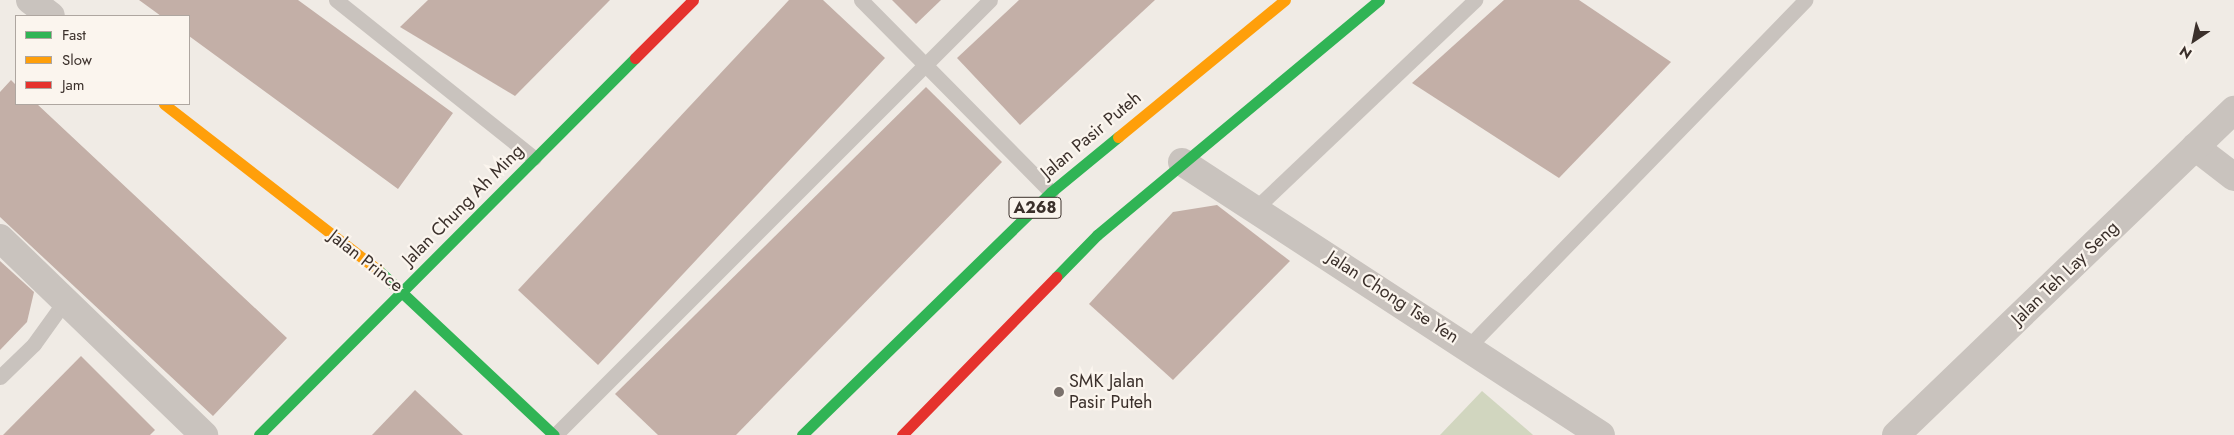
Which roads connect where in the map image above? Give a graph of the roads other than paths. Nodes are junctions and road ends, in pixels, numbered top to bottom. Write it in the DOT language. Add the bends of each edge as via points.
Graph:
graph roads {
  1 [pos="30,0"];
  2 [pos="336,0"];
  3 [pos="693,0"];
  4 [pos="861,0"];
  5 [pos="990,0"];
  6 [pos="1285,0"];
  7 [pos="1379,0"];
  8 [pos="1475,0"];
  9 [pos="1806,0"];
  10 [pos="50,15"];
  11 [pos="924,64"];
  12 [pos="165,105"];
  13 [pos="2234,110"];
  14 [pos="2195,148"];
  15 [pos="534,158"];
  16 [pos="1182,162"];
  17 [pos="2234,177"];
  18 [pos="1051,192"];
  19 [pos="1257,208"];
  20 [pos="0,238"];
  21 [pos="403,289"];
  22 [pos="67,298"];
  23 [pos="1468,347"];
  24 [pos="0,377"];
  25 [pos="204,435"];
  26 [pos="259,435"];
  27 [pos="554,435"];
  28 [pos="802,435"];
  29 [pos="902,435"];
  30 [pos="1601,435"];
  31 [pos="1896,435"];
  1 -- 10 [label="street"];
  2 -- 15 [label="lane"];
  3 -- 15 [label="main road, Jalan Chung Ah Ming"];
  4 -- 11 [label="lane"];
  5 -- 11 [label="lane"];
  6 -- 18 [label="main road, Jalan Pasir Puteh / A268"];
  7 -- 16 [label="main road"];
  8 -- 19 [label="lane"];
  9 -- 23 [label="lane"];
  11 -- 18 [label="lane"];
  11 -- 27 [label="lane"];
  12 -- 21 [label="main road, Jalan Prince"];
  13 -- 14 [label="street, Jalan Teh Lay Seng"];
  14 -- 17 [label="street"];
  14 -- 31 [label="street, Jalan Teh Lay Seng"];
  15 -- 21 [label="main road, Jalan Chung Ah Ming"];
  16 -- 19 [label="street, Jalan Chong Tse Yen"];
  16 -- 29 [label="main road" via="1096,235"];
  18 -- 28 [label="main road, Jalan Pasir Puteh / A268"];
  19 -- 23 [label="street, Jalan Chong Tse Yen"];
  20 -- 22 [label="street"];
  21 -- 26 [label="main road, Jalan Chung Ah Ming"];
  21 -- 27 [label="main road, Jalan Prince"];
  22 -- 24 [label="lane" via="34,344"];
  22 -- 25 [label="street"];
  23 -- 30 [label="street, Jalan Chong Tse Yen"];
}
